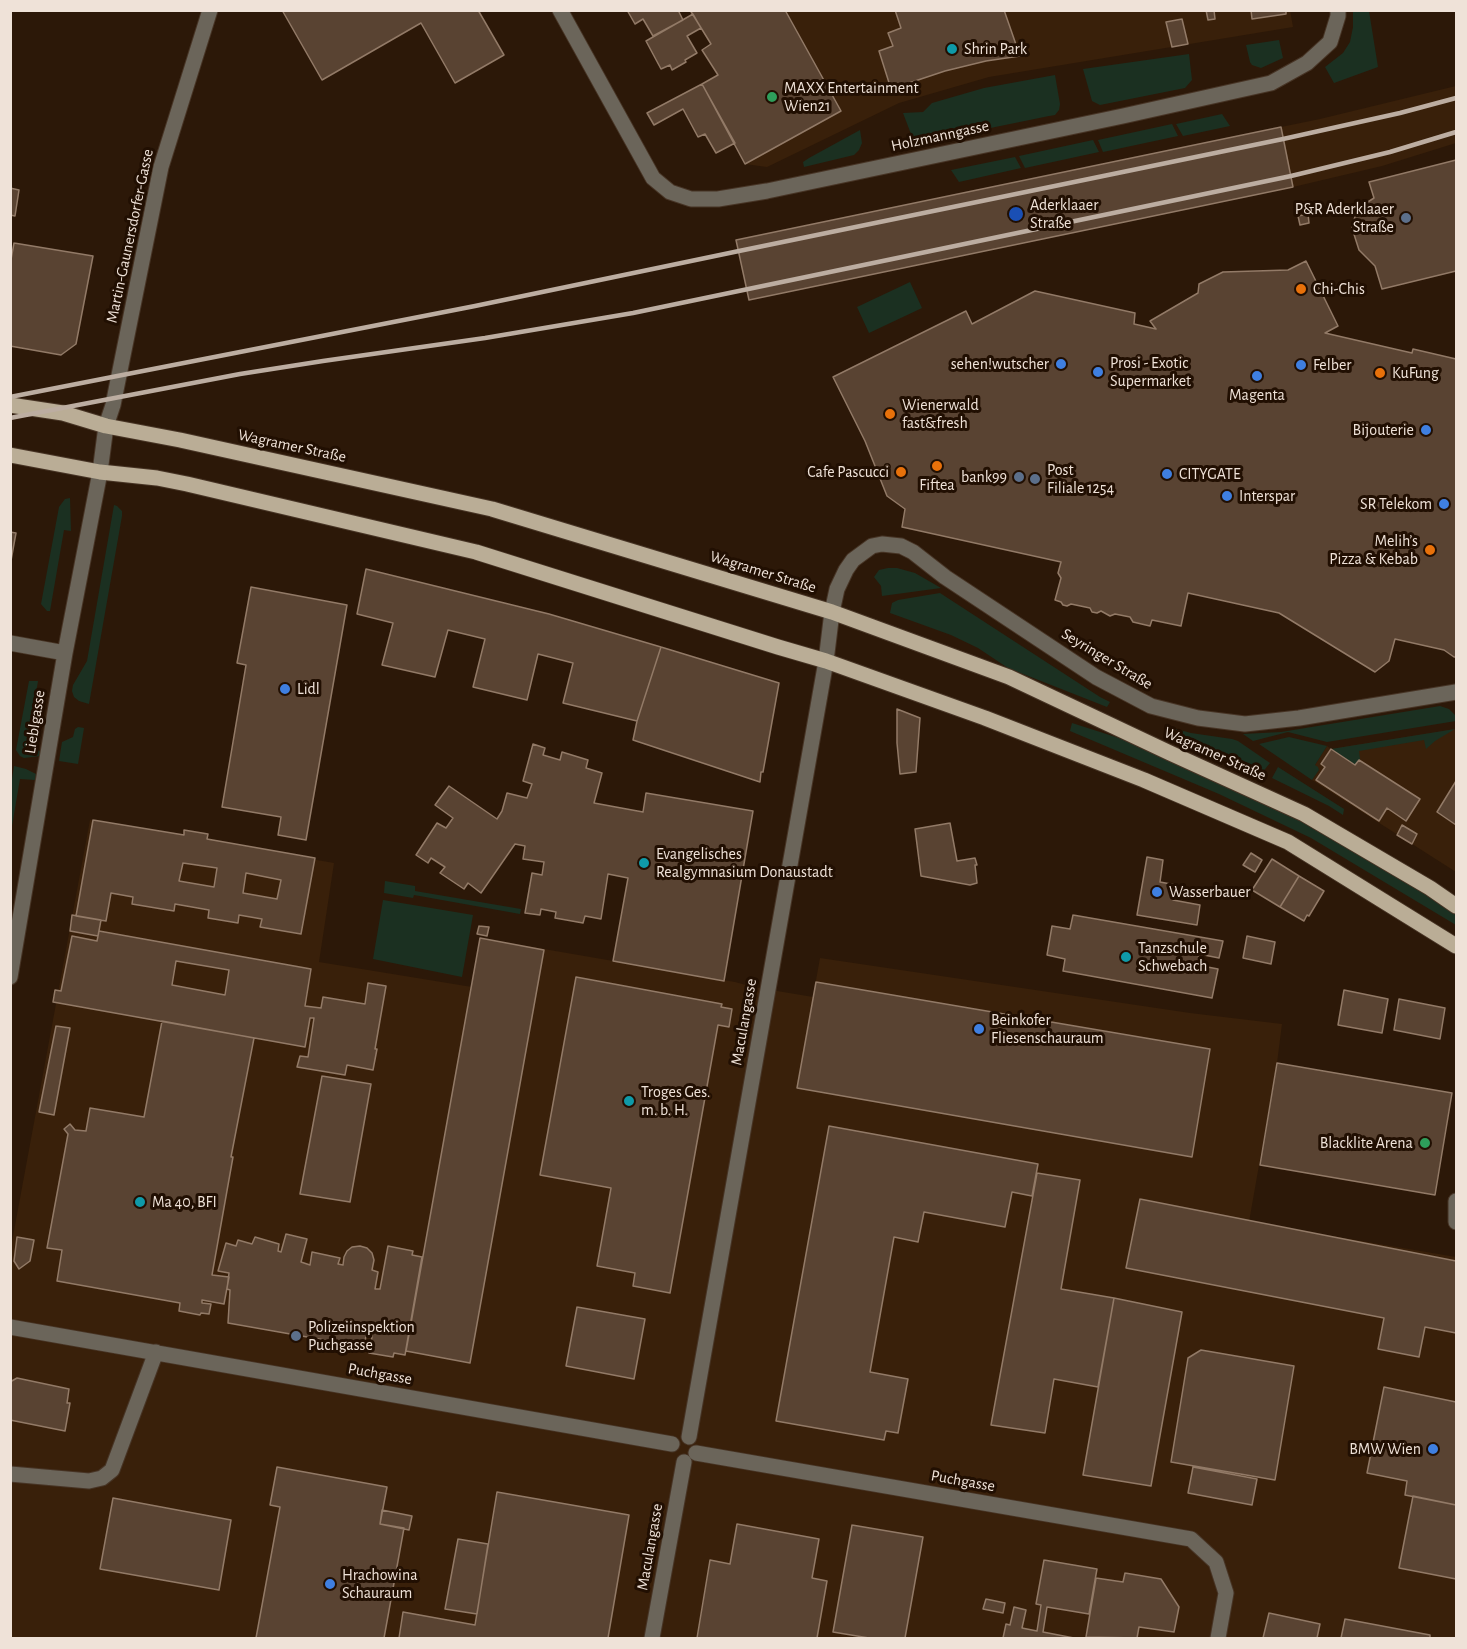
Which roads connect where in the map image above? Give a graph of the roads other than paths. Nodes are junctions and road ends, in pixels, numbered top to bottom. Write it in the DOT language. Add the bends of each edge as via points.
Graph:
graph roads {
  1 [pos="210,10"];
  2 [pos="560,10"];
  3 [pos="1338,10"];
  4 [pos="10,405"];
  5 [pos="106,426"];
  6 [pos="10,455"];
  7 [pos="100,472"];
  8 [pos="832,612"];
  9 [pos="10,643"];
  10 [pos="65,653"];
  11 [pos="826,661"];
  12 [pos="1456,692"];
  13 [pos="1456,906"];
  14 [pos="1456,946"];
  15 [pos="10,977"];
  16 [pos="1456,1201"];
  17 [pos="1456,1222"];
  18 [pos="10,1327"];
  19 [pos="156,1352"];
  20 [pos="689,1437"];
  21 [pos="672,1444"];
  22 [pos="690,1457"];
  23 [pos="10,1474"];
  24 [pos="652,1638"];
  25 [pos="1218,1638"];
  1 -- 5 [label="street, Martin-Gaunersdorfer-Gasse" via="161,167"];
  2 -- 3 [label="street, Holzmanngasse" via="653,178 670,192 691,200 790,186 1271,83 1306,63 1330,42"];
  4 -- 5 [label="main road, Wagramer Straße" via="63,413"];
  5 -- 7 [label="street, Martin-Gaunersdorfer-Gasse"];
  5 -- 8 [label="main road, Wagramer Straße" via="492,509"];
  6 -- 7 [label="main road"];
  7 -- 10 [label="street, Lieblgasse"];
  7 -- 11 [label="main road" via="188,484 476,552"];
  8 -- 11 [label="street, Maculangasse"];
  8 -- 12 [label="street, Seyringer Straße" via="837,589 853,560 873,546 891,544 913,552 1096,676 1151,706 1245,724"];
  8 -- 13 [label="main road, Wagramer Straße" via="1009,677 1304,814"];
  9 -- 10 [label="street"];
  10 -- 15 [label="street, Lieblgasse"];
  11 -- 14 [label="main road" via="985,718 1288,842"];
  11 -- 20 [label="street, Maculangasse"];
  16 -- 17 [label="street"];
  18 -- 19 [label="street, Puchgasse"];
  19 -- 21 [label="street, Puchgasse"];
  19 -- 23 [label="street" via="112,1470 89,1481"];
  20 -- 21 [label="street" via="679,1437"];
  20 -- 22 [label="street" via="697,1448"];
  21 -- 22 [label="street" via="675,1458"];
  22 -- 24 [label="street, Maculangasse"];
  22 -- 25 [label="street, Puchgasse" via="1191,1539 1216,1562 1226,1593"];
}
